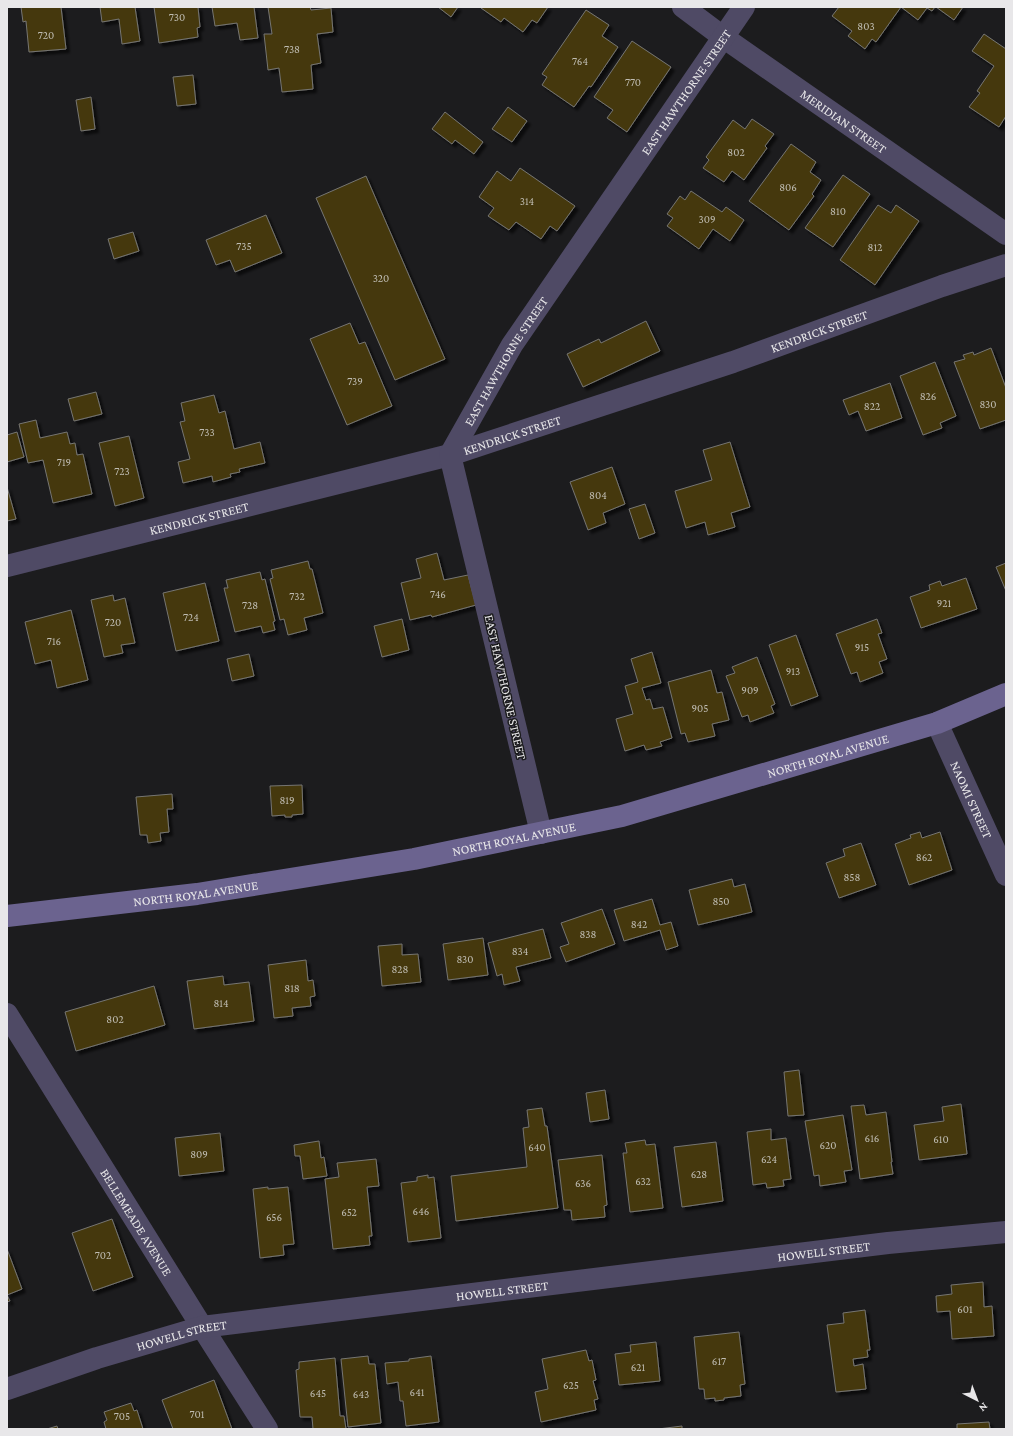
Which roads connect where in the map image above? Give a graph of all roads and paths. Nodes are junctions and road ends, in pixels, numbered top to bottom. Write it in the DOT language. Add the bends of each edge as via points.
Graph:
graph roads {
  1 [pos="683,7"];
  2 [pos="744,7"];
  3 [pos="723,37"];
  4 [pos="1006,234"];
  5 [pos="1006,265"];
  6 [pos="450,455"];
  7 [pos="7,566"];
  8 [pos="1006,694"];
  9 [pos="937,723"];
  10 [pos="541,833"];
  11 [pos="1006,875"];
  12 [pos="7,916"];
  13 [pos="7,1014"];
  14 [pos="1006,1232"];
  15 [pos="202,1327"];
  16 [pos="7,1389"];
  17 [pos="267,1429"];
  1 -- 3 [label="street, MERIDIAN STREET"];
  2 -- 3 [label="street, EAST HAWTHORNE STREET"];
  3 -- 4 [label="street, MERIDIAN STREET"];
  3 -- 6 [label="street, EAST HAWTHORNE STREET" via="512,345"];
  5 -- 6 [label="street, KENDRICK STREET" via="733,362"];
  6 -- 7 [label="street, KENDRICK STREET"];
  6 -- 10 [label="street, EAST HAWTHORNE STREET"];
  8 -- 9 [label="street, NORTH ROYAL AVENUE"];
  9 -- 10 [label="street, NORTH ROYAL AVENUE" via="622,816"];
  9 -- 11 [label="street, NAOMI STREET"];
  10 -- 12 [label="street, NORTH ROYAL AVENUE" via="414,859 197,894"];
  13 -- 15 [label="street, BELLEMEADE AVENUE"];
  14 -- 15 [label="street, HOWELL STREET" via="888,1243"];
  15 -- 16 [label="street, HOWELL STREET" via="97,1358"];
  15 -- 17 [label="street, BELLEMEADE AVENUE"];
}
